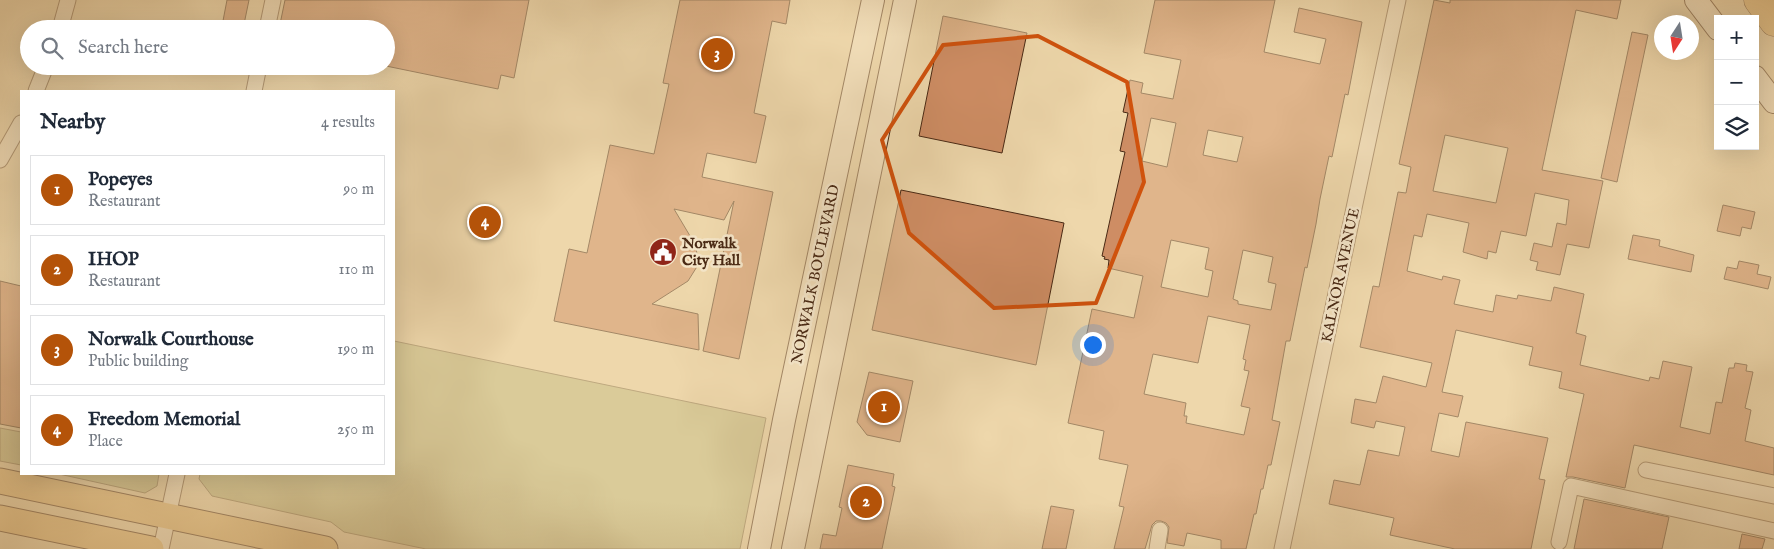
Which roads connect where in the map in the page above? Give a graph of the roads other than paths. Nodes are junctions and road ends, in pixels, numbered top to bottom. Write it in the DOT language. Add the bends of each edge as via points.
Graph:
graph roads {
  1 [pos="68,0"];
  2 [pos="273,0"];
  3 [pos="873,0"];
  4 [pos="905,0"];
  5 [pos="1398,0"];
  6 [pos="1696,0"];
  7 [pos="1758,0"];
  8 [pos="64,20"];
  9 [pos="269,20"];
  10 [pos="1774,22"];
  11 [pos="1714,24"];
  12 [pos="42,75"];
  13 [pos="256,75"];
  14 [pos="1759,82"];
  15 [pos="36,90"];
  16 [pos="254,90"];
  17 [pos="1774,102"];
  18 [pos="20,125"];
  19 [pos="0,160"];
  20 [pos="1646,470"];
  21 [pos="177,475"];
  22 [pos="0,481"];
  23 [pos="1774,496"];
  24 [pos="168,516"];
  25 [pos="0,518"];
  26 [pos="1160,530"];
  27 [pos="1774,530"];
  28 [pos="1560,542"];
  29 [pos="151,549"];
  30 [pos="161,549"];
  31 [pos="325,549"];
  32 [pos="759,549"];
  33 [pos="793,549"];
  34 [pos="1157,549"];
  35 [pos="1282,549"];
  1 -- 8 [label="street"];
  2 -- 9 [label="street"];
  3 -- 32 [label="main road, NORWALK BOULEVARD"];
  4 -- 33 [label="main road"];
  5 -- 35 [label="street, KALNOR AVENUE"];
  6 -- 11 [label="main road"];
  7 -- 10 [label="highway"];
  12 -- 15 [label="street"];
  13 -- 16 [label="street"];
  14 -- 17 [label="main road"];
  18 -- 19 [label="street"];
  20 -- 23 [label="street"];
  21 -- 24 [label="street"];
  22 -- 24 [label="main road"];
  24 -- 30 [label="street"];
  24 -- 31 [label="main road"];
  25 -- 29 [label="main road"];
  26 -- 34 [label="street"];
  27 -- 28 [label="street" via="1571,486"];
}
